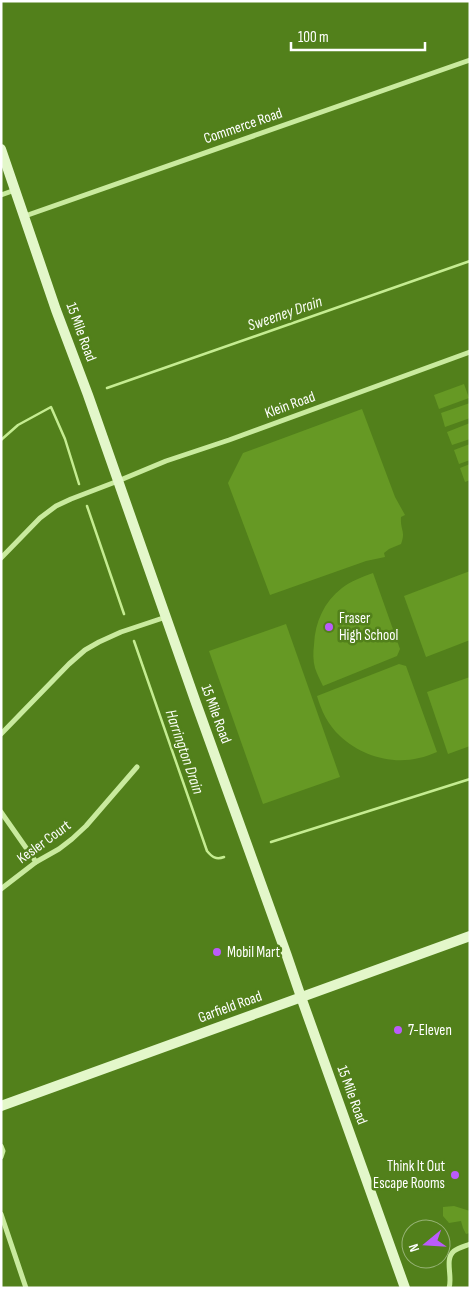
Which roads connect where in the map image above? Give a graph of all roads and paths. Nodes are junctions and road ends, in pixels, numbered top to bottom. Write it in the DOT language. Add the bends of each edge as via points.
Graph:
graph roads {
  1 [pos="470,60"];
  2 [pos="1,149"];
  3 [pos="6,176"];
  4 [pos="16,190"];
  5 [pos="1,195"];
  6 [pos="25,216"];
  7 [pos="470,352"];
  8 [pos="118,481"];
  9 [pos="1,558"];
  10 [pos="166,617"];
  11 [pos="1,734"];
  12 [pos="137,767"];
  13 [pos="1,812"];
  14 [pos="36,862"];
  15 [pos="1,889"];
  16 [pos="470,936"];
  17 [pos="300,997"];
  18 [pos="1,1106"];
  19 [pos="1,1146"];
  20 [pos="1,1157"];
  21 [pos="1,1214"];
  22 [pos="470,1244"];
  23 [pos="26,1288"];
  24 [pos="405,1288"];
  25 [pos="449,1288"];
  1 -- 6 [label="street, Commerce Road"];
  2 -- 3 [label="main road, 15 Mile Road"];
  3 -- 4 [label="main road, 15 Mile Road"];
  4 -- 5 [label="street"];
  4 -- 6 [label="main road, 15 Mile Road"];
  6 -- 8 [label="main road, 15 Mile Road"];
  7 -- 8 [label="street, Klein Road"];
  8 -- 9 [label="street, Klein Road" via="70,498 47,512"];
  8 -- 10 [label="main road, 15 Mile Road"];
  10 -- 11 [label="street" via="121,632 85,650"];
  10 -- 17 [label="main road, 15 Mile Road"];
  12 -- 14 [label="street, Kesler Court" via="86,826 59,849"];
  13 -- 14 [label="street"];
  14 -- 15 [label="street, Kesler Court"];
  16 -- 17 [label="main road, Garfield Road"];
  17 -- 18 [label="main road, Garfield Road"];
  17 -- 24 [label="main road, 15 Mile Road"];
  19 -- 20 [label="street"];
  21 -- 23 [label="street"];
  22 -- 25 [label="street" via="451,1255"];
}
